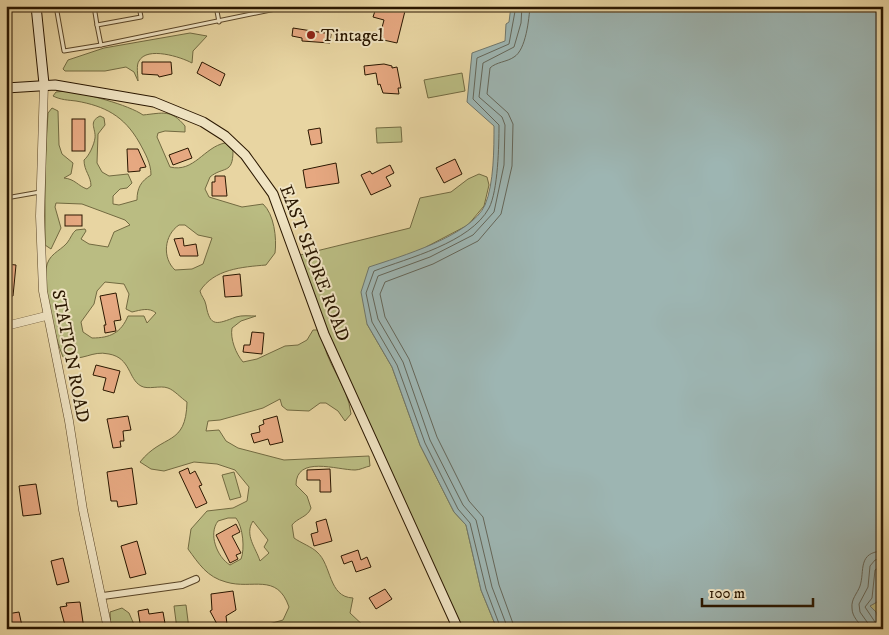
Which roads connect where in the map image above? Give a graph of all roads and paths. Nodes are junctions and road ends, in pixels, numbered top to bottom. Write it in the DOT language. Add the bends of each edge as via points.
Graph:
graph roads {
  1 [pos="36,6"];
  2 [pos="56,6"];
  3 [pos="94,6"];
  4 [pos="139,6"];
  5 [pos="216,6"];
  6 [pos="290,6"];
  7 [pos="219,22"];
  8 [pos="97,25"];
  9 [pos="101,44"];
  10 [pos="44,84"];
  11 [pos="6,88"];
  12 [pos="41,192"];
  13 [pos="6,198"];
  14 [pos="46,316"];
  15 [pos="6,326"];
  16 [pos="196,579"];
  17 [pos="103,596"];
  18 [pos="108,629"];
  19 [pos="458,629"];
  1 -- 10 [label="main road"];
  2 -- 9 [label="lane" via="64,51"];
  3 -- 8 [label="lane"];
  4 -- 8 [label="lane" via="141,17"];
  5 -- 7 [label="lane"];
  6 -- 7 [label="lane"];
  7 -- 9 [label="lane"];
  8 -- 9 [label="lane"];
  10 -- 11 [label="main road, EAST SHORE ROAD"];
  10 -- 12 [label="street, STATION ROAD"];
  10 -- 19 [label="main road, EAST SHORE ROAD" via="154,102 190,115 224,136 263,177 280,209 324,334"];
  12 -- 13 [label="lane"];
  12 -- 14 [label="street, STATION ROAD"];
  14 -- 15 [label="street"];
  14 -- 17 [label="street, STATION ROAD" via="88,537"];
  16 -- 17 [label="street" via="182,585"];
  17 -- 18 [label="street, STATION ROAD"];
}
